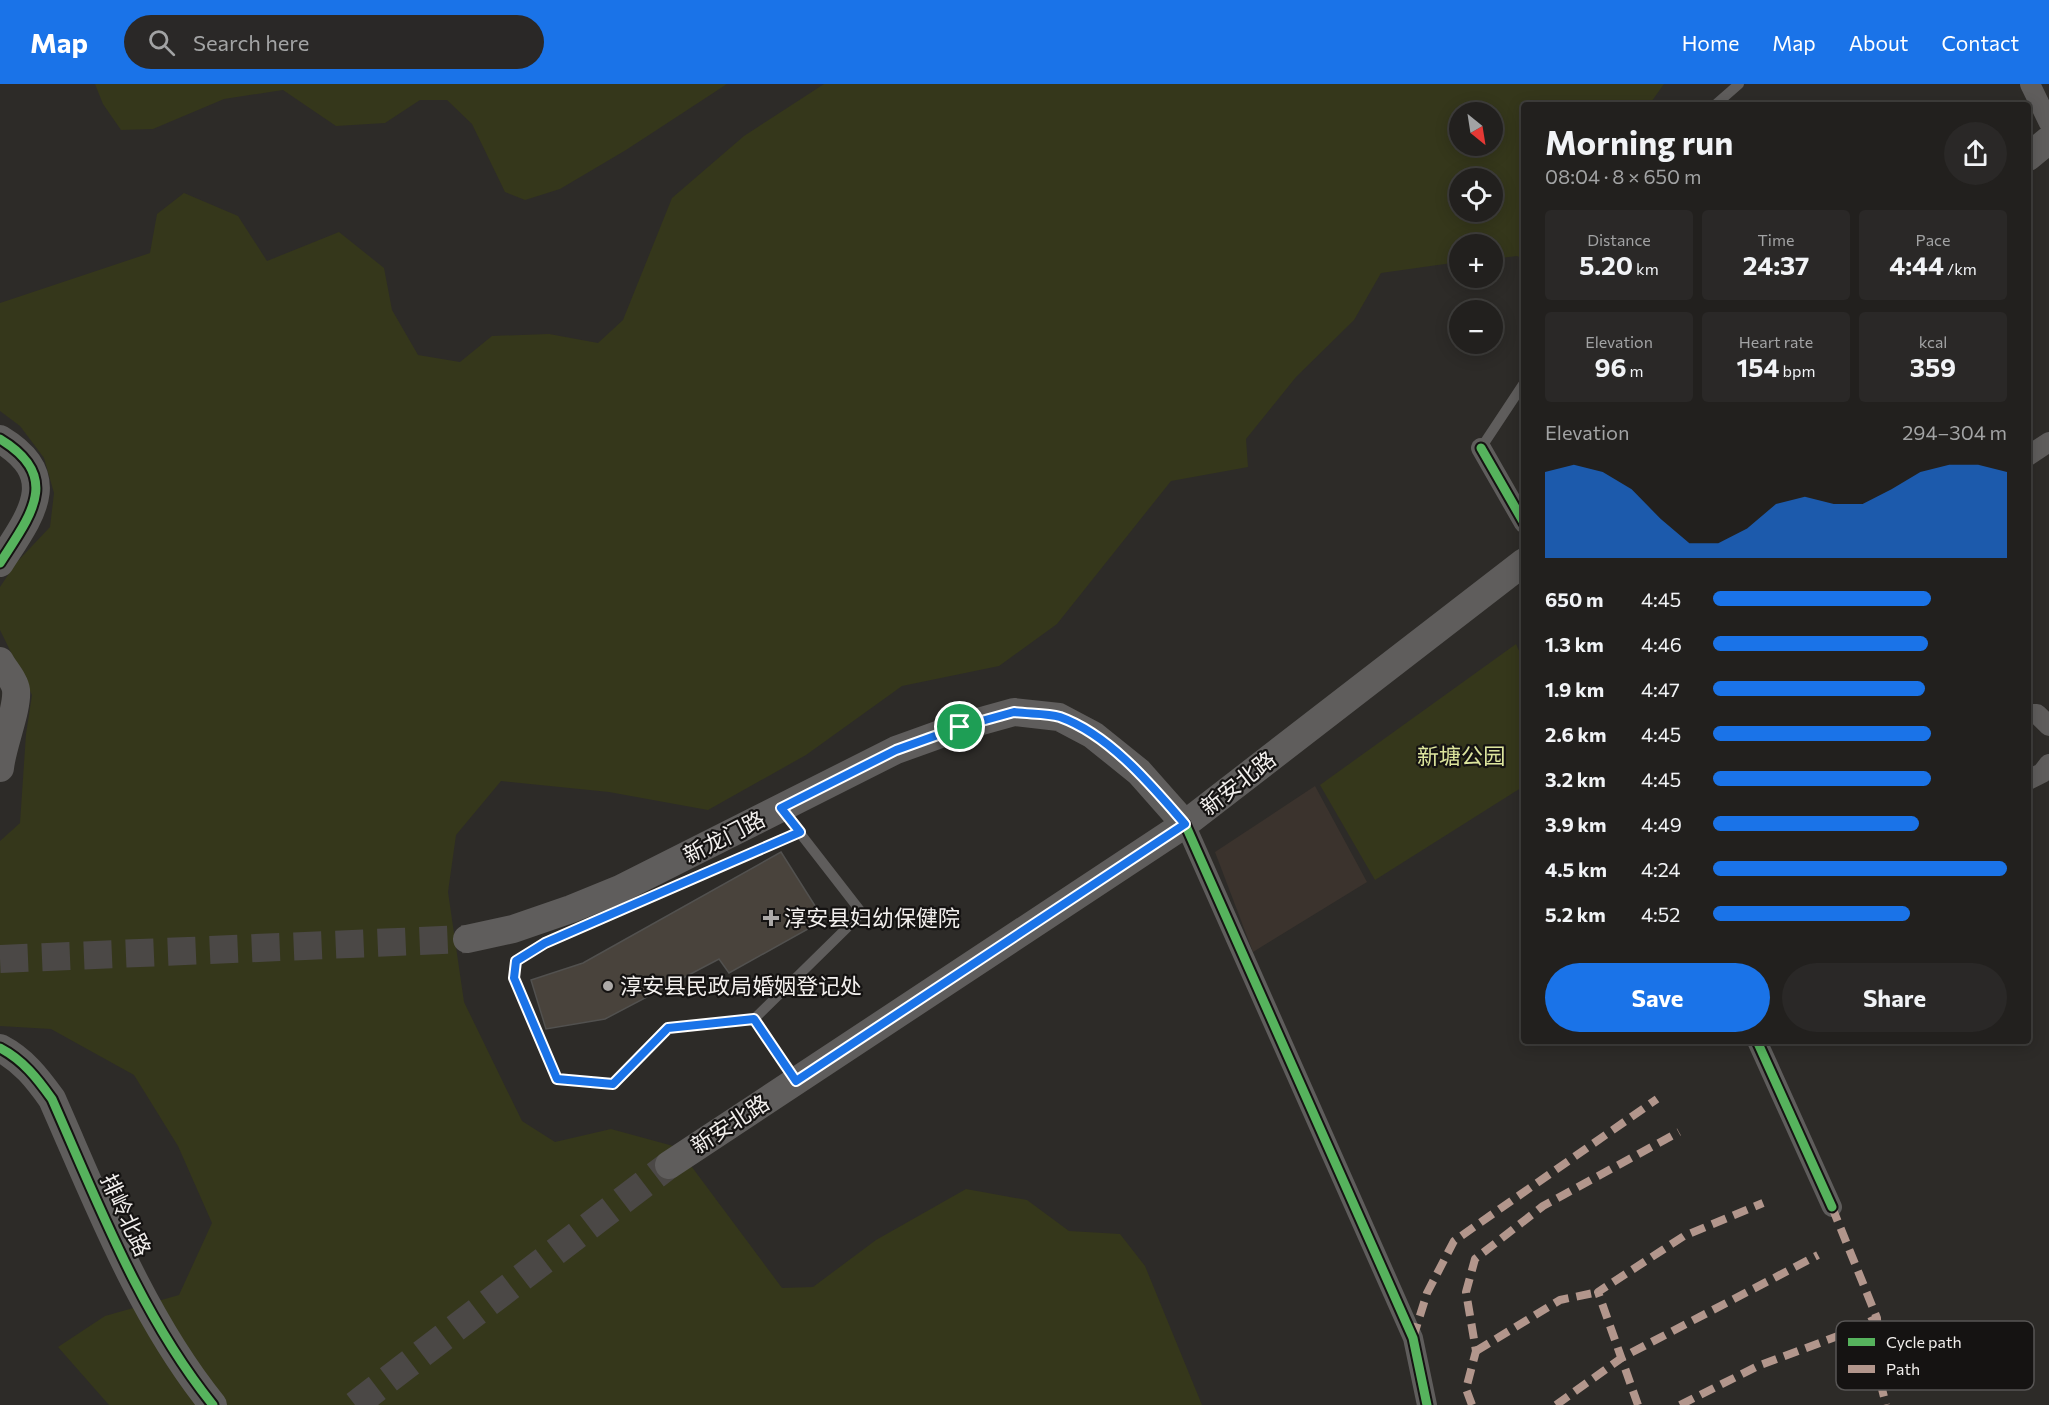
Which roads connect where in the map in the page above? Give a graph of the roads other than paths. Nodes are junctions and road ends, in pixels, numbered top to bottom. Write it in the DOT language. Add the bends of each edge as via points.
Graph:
graph roads {
  1 [pos="1739,84"];
  2 [pos="2030,84"];
  3 [pos="1718,102"];
  4 [pos="2049,123"];
  5 [pos="2049,140"];
  6 [pos="2031,155"];
  7 [pos="1521,387"];
  8 [pos="0,439"];
  9 [pos="2049,442"];
  10 [pos="1481,448"];
  11 [pos="2031,454"];
  12 [pos="1521,518"];
  13 [pos="0,563"];
  14 [pos="1521,564"];
  15 [pos="0,662"];
  16 [pos="2031,714"];
  17 [pos="2049,726"];
  18 [pos="2049,764"];
  19 [pos="0,768"];
  20 [pos="2031,778"];
  21 [pos="781,808"];
  22 [pos="1185,824"];
  23 [pos="800,832"];
  24 [pos="467,939"];
  25 [pos="754,1019"];
  26 [pos="1757,1044"];
  27 [pos="0,1048"];
  28 [pos="796,1081"];
  29 [pos="669,1165"];
  30 [pos="1832,1207"];
  31 [pos="213,1405"];
  32 [pos="1427,1405"];
  1 -- 3 [label="lane"];
  2 -- 4 [label="street"];
  5 -- 6 [label="main road"];
  7 -- 10 [label="lane"];
  8 -- 13 [label="main road" via="18,450 28,463 36,478 37,496 31,514"];
  9 -- 11 [label="street"];
  10 -- 12 [label="street"];
  14 -- 22 [label="main road, 新安北路"];
  15 -- 19 [label="main road" via="16,689"];
  16 -- 17 [label="street" via="2037,714"];
  18 -- 20 [label="street"];
  21 -- 22 [label="main road, 新龙门路" via="896,750 1014,712 1059,717 1093,735 1139,772"];
  21 -- 23 [label="lane"];
  21 -- 24 [label="main road, 新龙门路" via="620,889 513,929"];
  22 -- 28 [label="main road, 新安北路"];
  22 -- 32 [label="street" via="1413,1338"];
  23 -- 25 [label="lane" via="862,913"];
  23 -- 25 [label="lane" via="545,943 516,961 514,978 557,1079 613,1084 668,1028"];
  25 -- 28 [label="lane"];
  26 -- 30 [label="street"];
  27 -- 31 [label="main road, 排岭北路" via="36,1076 52,1099 131,1271 186,1372"];
  28 -- 29 [label="main road, 新安北路"];
}
